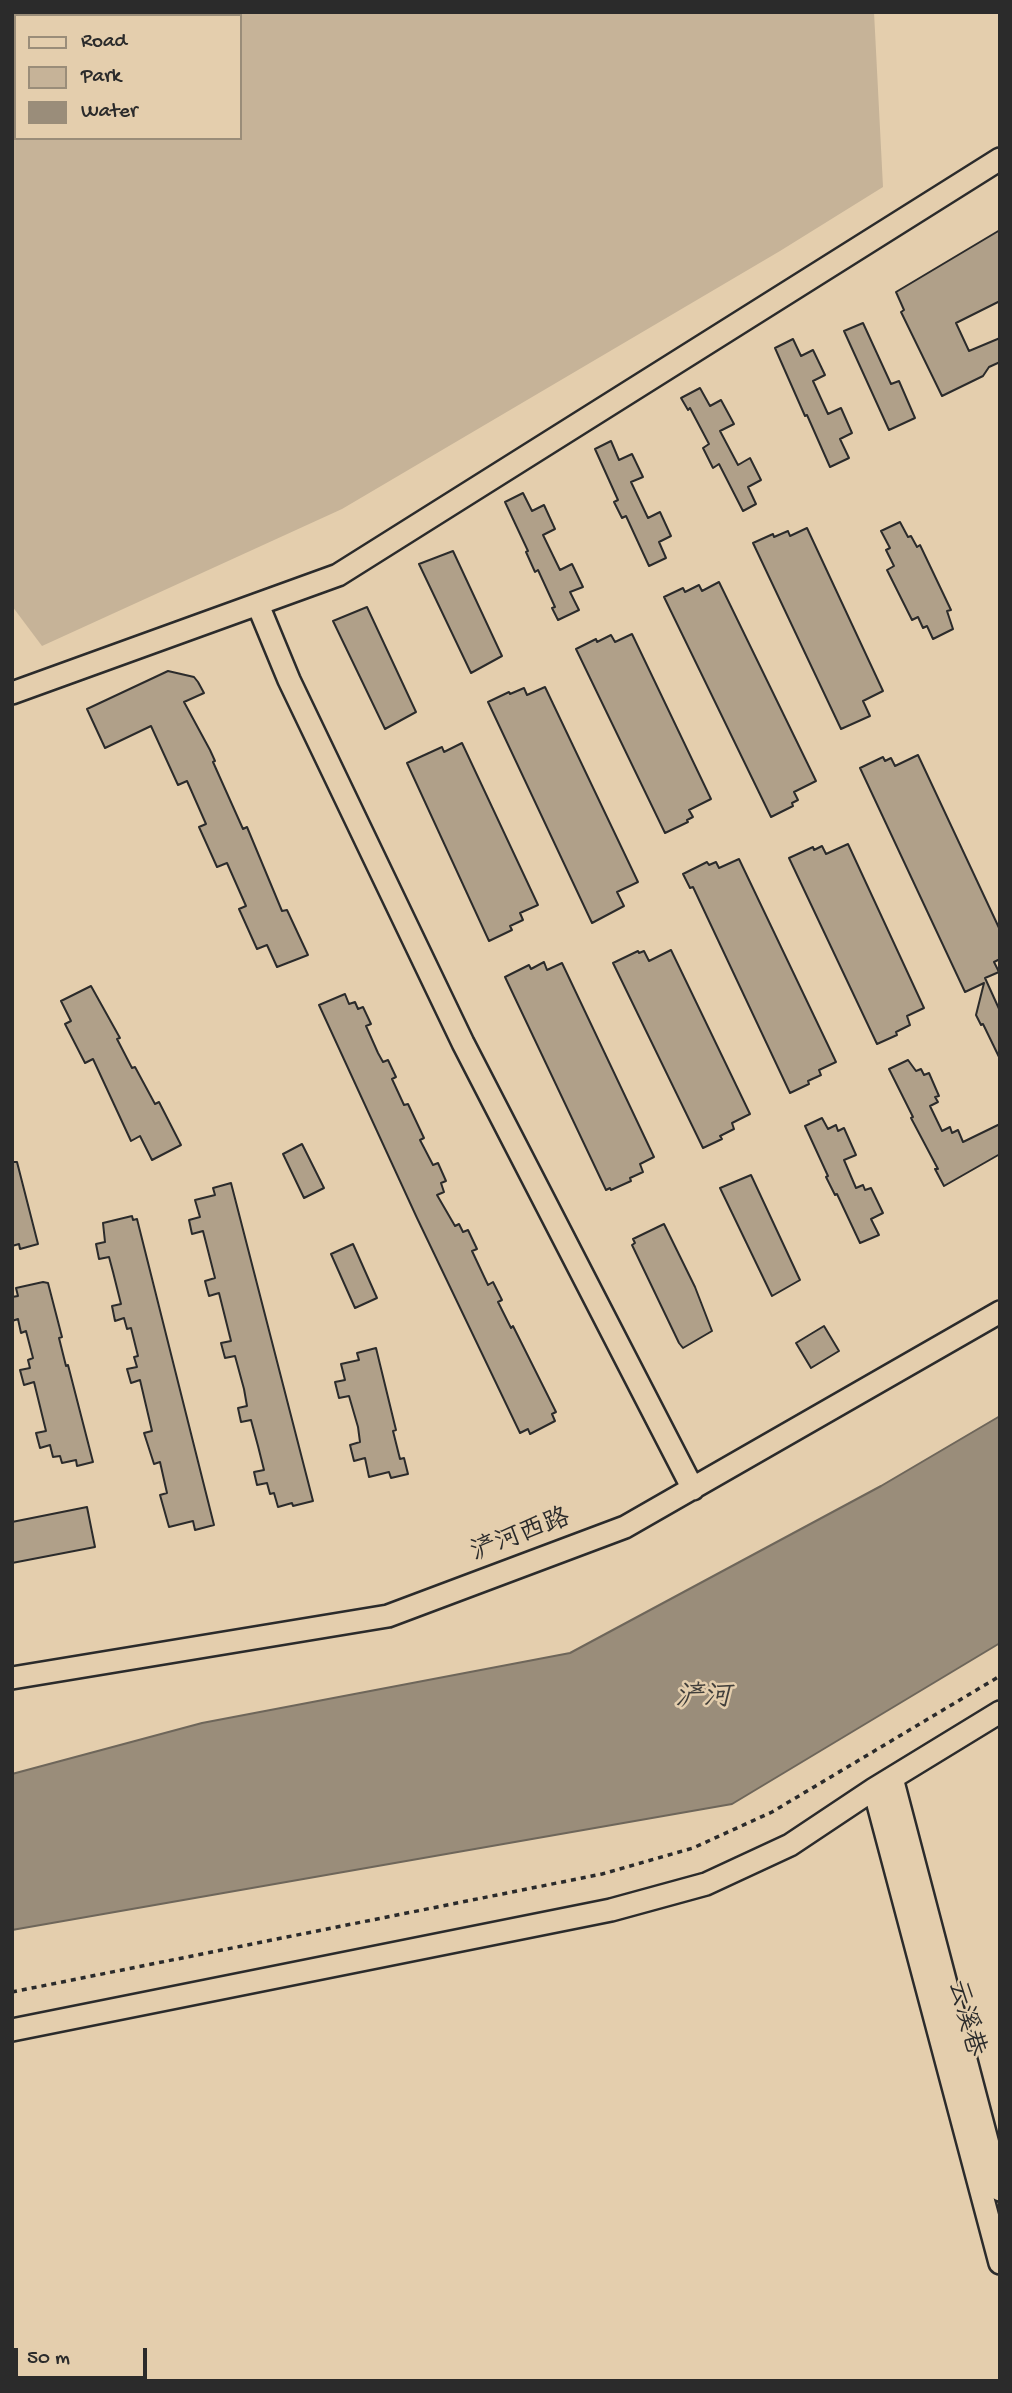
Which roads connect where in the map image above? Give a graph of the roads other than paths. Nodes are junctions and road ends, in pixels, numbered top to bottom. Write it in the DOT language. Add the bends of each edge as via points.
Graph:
graph roads {
  1 [pos="1000,159"];
  2 [pos="258,605"];
  3 [pos="12,693"];
  4 [pos="1000,1312"];
  5 [pos="693,1489"];
  6 [pos="12,1678"];
  7 [pos="1000,1699"];
  8 [pos="1000,1713"];
  9 [pos="883,1784"];
  10 [pos="12,2030"];
  11 [pos="1000,2190"];
  12 [pos="1000,2263"];
  1 -- 2 [label="street" via="338,575"];
  2 -- 3 [label="street"];
  2 -- 5 [label="street" via="289,680 463,1043"];
  4 -- 5 [label="street, 浐河西路"];
  5 -- 6 [label="street, 浐河西路" via="625,1528 388,1616"];
  7 -- 9 [label="street" via="913,1752"];
  8 -- 9 [label="street"];
  9 -- 10 [label="street" via="790,1844 706,1884 611,1910"];
  9 -- 11 [label="street, 云溪巷"];
  9 -- 12 [label="street, 云溪巷"];
}
